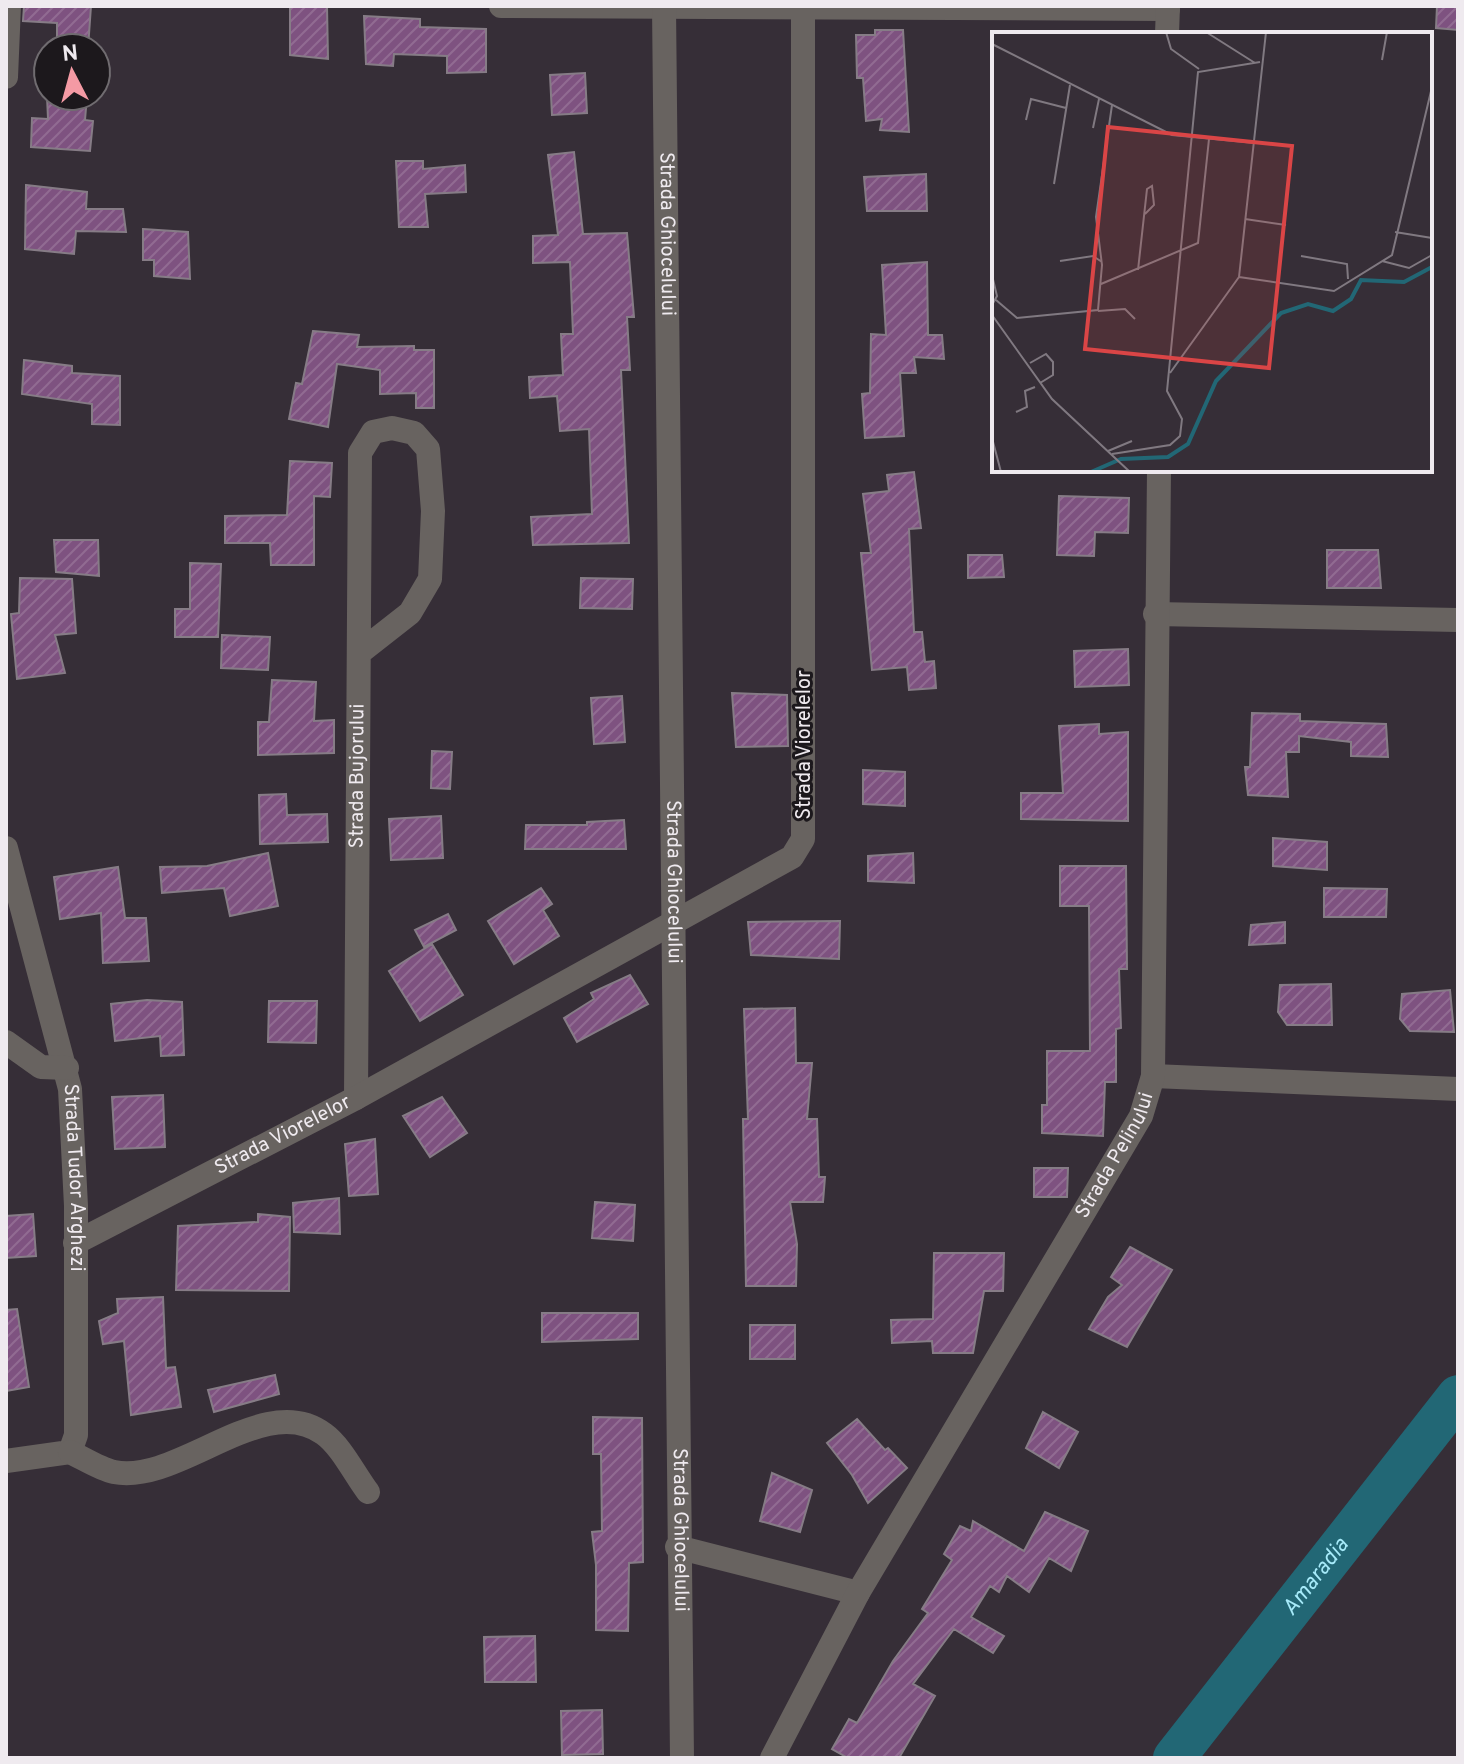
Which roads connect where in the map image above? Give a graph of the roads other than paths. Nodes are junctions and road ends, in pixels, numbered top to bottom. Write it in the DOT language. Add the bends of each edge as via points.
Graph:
graph roads {
  1 [pos="9,6"];
  2 [pos="501,6"];
  3 [pos="664,6"];
  4 [pos="1168,7"];
  5 [pos="803,8"];
  6 [pos="1167,32"];
  7 [pos="6,77"];
  8 [pos="1159,472"];
  9 [pos="1155,614"];
  10 [pos="1458,620"];
  11 [pos="359,653"];
  12 [pos="6,848"];
  13 [pos="672,923"];
  14 [pos="6,1042"];
  15 [pos="67,1068"];
  16 [pos="1153,1076"];
  17 [pos="1458,1089"];
  18 [pos="356,1098"];
  19 [pos="75,1243"];
  20 [pos="70,1452"];
  21 [pos="6,1461"];
  22 [pos="368,1492"];
  23 [pos="677,1547"];
  24 [pos="858,1593"];
  25 [pos="682,1758"];
  26 [pos="772,1758"];
  1 -- 7 [label="street"];
  2 -- 3 [label="street"];
  3 -- 5 [label="street"];
  3 -- 13 [label="street, Strada Ghiocelului"];
  4 -- 5 [label="street"];
  4 -- 6 [label="street"];
  5 -- 13 [label="street, Strada Viorelelor" via="804,830 792,857"];
  8 -- 9 [label="street, Strada Pelinului"];
  9 -- 10 [label="street"];
  9 -- 16 [label="street, Strada Pelinului"];
  11 -- 11 [label="street, Strada Bujorului" via="410,613 430,579 433,511 428,449 414,433 392,428 373,432 360,453"];
  11 -- 18 [label="street, Strada Bujorului"];
  12 -- 15 [label="street, Strada Tudor Arghezi"];
  13 -- 18 [label="street, Strada Viorelelor"];
  13 -- 23 [label="street, Strada Ghiocelului"];
  14 -- 15 [label="street" via="41,1067"];
  15 -- 19 [label="street, Strada Tudor Arghezi"];
  16 -- 17 [label="street"];
  16 -- 24 [label="street, Strada Pelinului" via="1141,1116"];
  18 -- 19 [label="street, Strada Viorelelor"];
  19 -- 20 [label="street, Strada Tudor Arghezi" via="76,1435"];
  20 -- 21 [label="street"];
  20 -- 22 [label="street" via="115,1473 137,1471 288,1421 326,1435"];
  23 -- 24 [label="street"];
  23 -- 25 [label="street, Strada Ghiocelului"];
  24 -- 26 [label="street, Strada Pelinului"];
}
